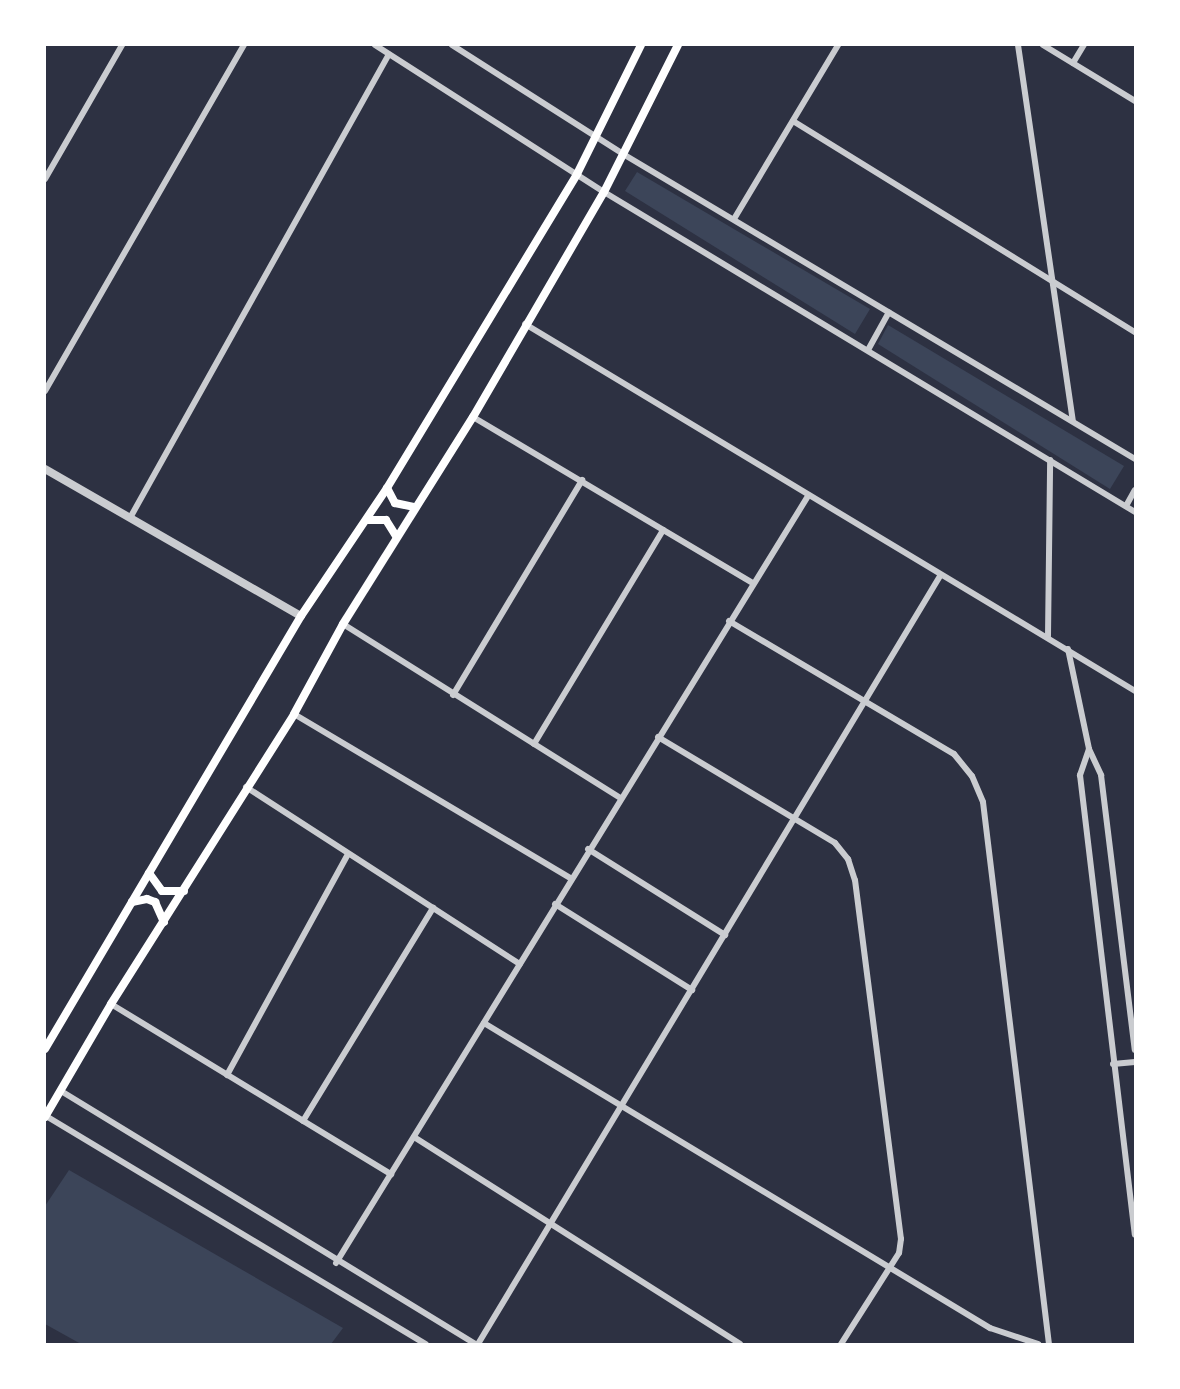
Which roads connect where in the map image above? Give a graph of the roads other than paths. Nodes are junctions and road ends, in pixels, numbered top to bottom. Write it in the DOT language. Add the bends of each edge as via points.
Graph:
graph roads {
  1 [pos="122,45"];
  2 [pos="244,45"];
  3 [pos="375,45"];
  4 [pos="452,45"];
  5 [pos="641,45"];
  6 [pos="678,45"];
  7 [pos="838,45"];
  8 [pos="1018,45"];
  9 [pos="1043,45"];
  10 [pos="1084,45"];
  11 [pos="389,54"];
  12 [pos="1072,63"];
  13 [pos="1135,101"];
  14 [pos="793,121"];
  15 [pos="597,138"];
  16 [pos="623,154"];
  17 [pos="577,174"];
  18 [pos="45,178"];
  19 [pos="604,192"];
  20 [pos="734,219"];
  21 [pos="1053,282"];
  22 [pos="889,312"];
  23 [pos="525,324"];
  24 [pos="1135,332"];
  25 [pos="868,350"];
  26 [pos="45,391"];
  27 [pos="473,417"];
  28 [pos="1073,422"];
  29 [pos="1135,459"];
  30 [pos="1050,460"];
  31 [pos="45,469"];
  32 [pos="582,480"];
  33 [pos="387,488"];
  34 [pos="1135,490"];
  35 [pos="808,496"];
  36 [pos="1126,506"];
  37 [pos="414,507"];
  38 [pos="1135,512"];
  39 [pos="130,518"];
  40 [pos="367,520"];
  41 [pos="663,530"];
  42 [pos="396,536"];
  43 [pos="940,576"];
  44 [pos="753,583"];
  45 [pos="301,616"];
  46 [pos="729,621"];
  47 [pos="343,624"];
  48 [pos="1048,636"];
  49 [pos="1068,649"];
  50 [pos="1135,691"];
  51 [pos="453,695"];
  52 [pos="868,702"];
  53 [pos="294,714"];
  54 [pos="658,737"];
  55 [pos="534,744"];
  56 [pos="1089,749"];
  57 [pos="246,787"];
  58 [pos="620,798"];
  59 [pos="795,817"];
  60 [pos="588,849"];
  61 [pos="348,854"];
  62 [pos="149,873"];
  63 [pos="570,878"];
  64 [pos="184,891"];
  65 [pos="132,902"];
  66 [pos="555,904"];
  67 [pos="433,908"];
  68 [pos="164,922"];
  69 [pos="725,935"];
  70 [pos="520,964"];
  71 [pos="692,990"];
  72 [pos="111,1004"];
  73 [pos="484,1023"];
  74 [pos="45,1049"];
  75 [pos="1135,1050"];
  76 [pos="1135,1062"];
  77 [pos="1113,1064"];
  78 [pos="227,1075"];
  79 [pos="61,1091"];
  80 [pos="625,1105"];
  81 [pos="45,1117"];
  82 [pos="303,1121"];
  83 [pos="414,1137"];
  84 [pos="391,1174"];
  85 [pos="550,1226"];
  86 [pos="1135,1235"];
  87 [pos="336,1263"];
  88 [pos="890,1264"];
  89 [pos="426,1344"];
  90 [pos="476,1344"];
  91 [pos="740,1344"];
  92 [pos="842,1344"];
  93 [pos="1038,1344"];
  94 [pos="1049,1344"];
  1 -- 18 [label="street"];
  2 -- 26 [label="street"];
  3 -- 11 [label="street"];
  4 -- 15 [label="street"];
  5 -- 15 [label="main road"];
  6 -- 16 [label="main road"];
  7 -- 14 [label="street"];
  8 -- 21 [label="street"];
  9 -- 12 [label="street"];
  10 -- 12 [label="street"];
  11 -- 17 [label="street"];
  11 -- 39 [label="street"];
  12 -- 13 [label="street"];
  14 -- 20 [label="street"];
  14 -- 21 [label="street"];
  15 -- 16 [label="street"];
  15 -- 17 [label="main road"];
  16 -- 19 [label="main road"];
  16 -- 20 [label="street"];
  17 -- 19 [label="street"];
  17 -- 33 [label="main road"];
  19 -- 23 [label="main road"];
  19 -- 25 [label="street"];
  20 -- 22 [label="street"];
  21 -- 24 [label="street"];
  21 -- 28 [label="street"];
  22 -- 25 [label="street"];
  22 -- 28 [label="street"];
  23 -- 27 [label="main road"];
  23 -- 35 [label="street"];
  25 -- 30 [label="street"];
  27 -- 32 [label="street"];
  27 -- 37 [label="main road"];
  28 -- 29 [label="street"];
  30 -- 36 [label="street"];
  30 -- 48 [label="street"];
  31 -- 39 [label="street"];
  32 -- 41 [label="street"];
  32 -- 51 [label="street"];
  33 -- 37 [label="main road" via="395,503"];
  33 -- 40 [label="main road"];
  34 -- 36 [label="street"];
  35 -- 43 [label="street"];
  35 -- 44 [label="street"];
  36 -- 38 [label="street"];
  37 -- 42 [label="main road"];
  39 -- 45 [label="street"];
  40 -- 42 [label="main road" via="386,520"];
  40 -- 45 [label="main road"];
  41 -- 44 [label="street"];
  41 -- 55 [label="street"];
  42 -- 47 [label="main road"];
  43 -- 48 [label="street"];
  43 -- 52 [label="street"];
  44 -- 46 [label="street"];
  45 -- 62 [label="main road"];
  46 -- 52 [label="street"];
  46 -- 54 [label="street"];
  47 -- 51 [label="street"];
  47 -- 53 [label="main road"];
  48 -- 49 [label="street"];
  49 -- 50 [label="street"];
  49 -- 56 [label="street"];
  51 -- 55 [label="street"];
  52 -- 59 [label="street"];
  52 -- 94 [label="street" via="954,754 972,776 982,802"];
  53 -- 57 [label="main road"];
  53 -- 63 [label="street"];
  54 -- 58 [label="street"];
  54 -- 59 [label="street"];
  55 -- 58 [label="street"];
  56 -- 75 [label="street" via="1101,775"];
  56 -- 77 [label="street" via="1080,775"];
  57 -- 61 [label="street"];
  57 -- 64 [label="main road"];
  58 -- 60 [label="street"];
  59 -- 69 [label="street"];
  59 -- 88 [label="street" via="835,843 848,858 855,880 901,1239 899,1253"];
  60 -- 63 [label="street"];
  60 -- 69 [label="street"];
  61 -- 67 [label="street"];
  61 -- 78 [label="street"];
  62 -- 64 [label="main road" via="162,891"];
  62 -- 65 [label="main road"];
  63 -- 66 [label="street"];
  64 -- 68 [label="main road"];
  65 -- 68 [label="main road" via="155,902"];
  65 -- 74 [label="main road"];
  66 -- 70 [label="street"];
  66 -- 71 [label="street"];
  67 -- 70 [label="street"];
  67 -- 82 [label="street"];
  68 -- 72 [label="main road"];
  69 -- 71 [label="street"];
  70 -- 73 [label="street"];
  71 -- 80 [label="street"];
  72 -- 78 [label="street"];
  72 -- 79 [label="main road"];
  73 -- 80 [label="street"];
  73 -- 83 [label="street"];
  76 -- 77 [label="street"];
  77 -- 86 [label="street"];
  78 -- 82 [label="street"];
  79 -- 81 [label="main road"];
  79 -- 87 [label="street"];
  80 -- 85 [label="street"];
  80 -- 88 [label="street"];
  81 -- 89 [label="street"];
  82 -- 84 [label="street"];
  83 -- 84 [label="street"];
  83 -- 85 [label="street"];
  84 -- 87 [label="street"];
  85 -- 90 [label="street"];
  85 -- 91 [label="street"];
  87 -- 90 [label="street"];
  88 -- 92 [label="street"];
  88 -- 93 [label="street" via="990,1328"];
}
